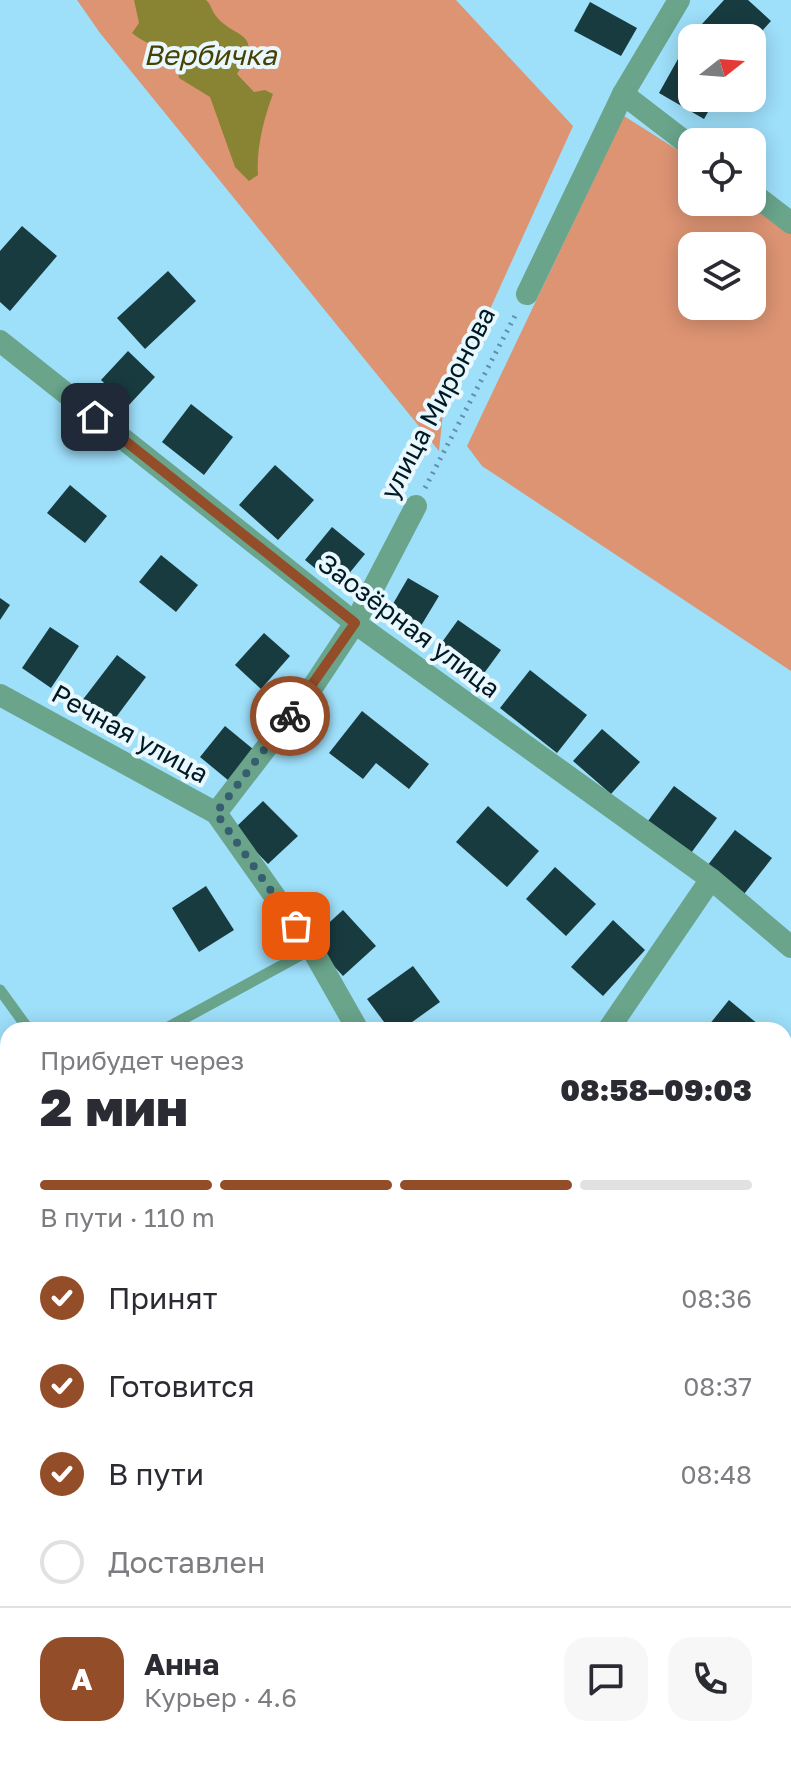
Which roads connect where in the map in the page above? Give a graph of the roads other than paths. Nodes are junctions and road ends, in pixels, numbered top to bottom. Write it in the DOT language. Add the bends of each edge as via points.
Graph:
graph roads {
  1 [pos="679,0"];
  2 [pos="623,94"];
  3 [pos="678,136"];
  4 [pos="766,204"];
  5 [pos="791,223"];
  6 [pos="527,294"];
  7 [pos="0,341"];
  8 [pos="416,506"];
  9 [pos="355,623"];
  10 [pos="0,695"];
  11 [pos="216,813"];
  12 [pos="711,879"];
  13 [pos="791,947"];
  14 [pos="312,949"];
  15 [pos="0,990"];
  16 [pos="23,1022"];
  17 [pos="178,1022"];
  18 [pos="353,1022"];
  19 [pos="613,1022"];
  1 -- 2 [label="street, улица Миронова"];
  2 -- 3 [label="street"];
  2 -- 6 [label="street, улица Миронова"];
  4 -- 5 [label="street"];
  7 -- 9 [label="street, Заозёрная улица"];
  8 -- 9 [label="street, улица Миронова"];
  9 -- 11 [label="street, улица Миронова"];
  9 -- 12 [label="street, Заозёрная улица"];
  10 -- 11 [label="street, Речная улица"];
  11 -- 14 [label="street, Речная улица"];
  12 -- 13 [label="street, Заозёрная улица"];
  12 -- 19 [label="street"];
  14 -- 17 [label="lane"];
  14 -- 18 [label="street, Речная улица"];
  15 -- 16 [label="lane"];
}
